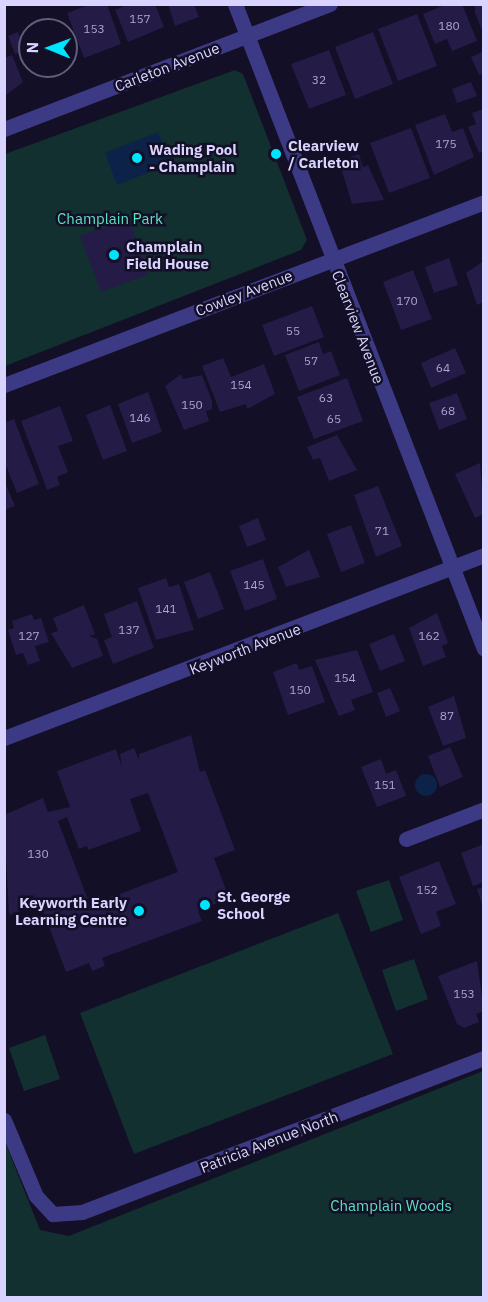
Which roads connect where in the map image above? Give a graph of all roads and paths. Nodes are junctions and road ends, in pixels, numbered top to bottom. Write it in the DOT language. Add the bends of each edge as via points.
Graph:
graph roads {
  1 [pos="235,4"];
  2 [pos="330,4"];
  3 [pos="247,36"];
  4 [pos="4,129"];
  5 [pos="483,202"];
  6 [pos="332,260"];
  7 [pos="4,385"];
  8 [pos="483,555"];
  9 [pos="452,567"];
  10 [pos="483,649"];
  11 [pos="4,738"];
  12 [pos="483,809"];
  13 [pos="406,839"];
  14 [pos="483,1058"];
  15 [pos="4,1119"];
  1 -- 3 [label="street, Clearview Avenue"];
  2 -- 3 [label="street, Carleton Avenue"];
  3 -- 4 [label="street, Carleton Avenue"];
  3 -- 6 [label="street, Clearview Avenue"];
  5 -- 6 [label="street, Cowley Avenue"];
  6 -- 7 [label="street, Cowley Avenue"];
  6 -- 9 [label="street, Clearview Avenue"];
  8 -- 9 [label="street, Keyworth Avenue"];
  9 -- 10 [label="street, Clearview Avenue"];
  9 -- 11 [label="street, Keyworth Avenue"];
  12 -- 13 [label="street"];
  14 -- 15 [label="street, Patricia Avenue North" via="100,1207 53,1214 27,1180"];
}
